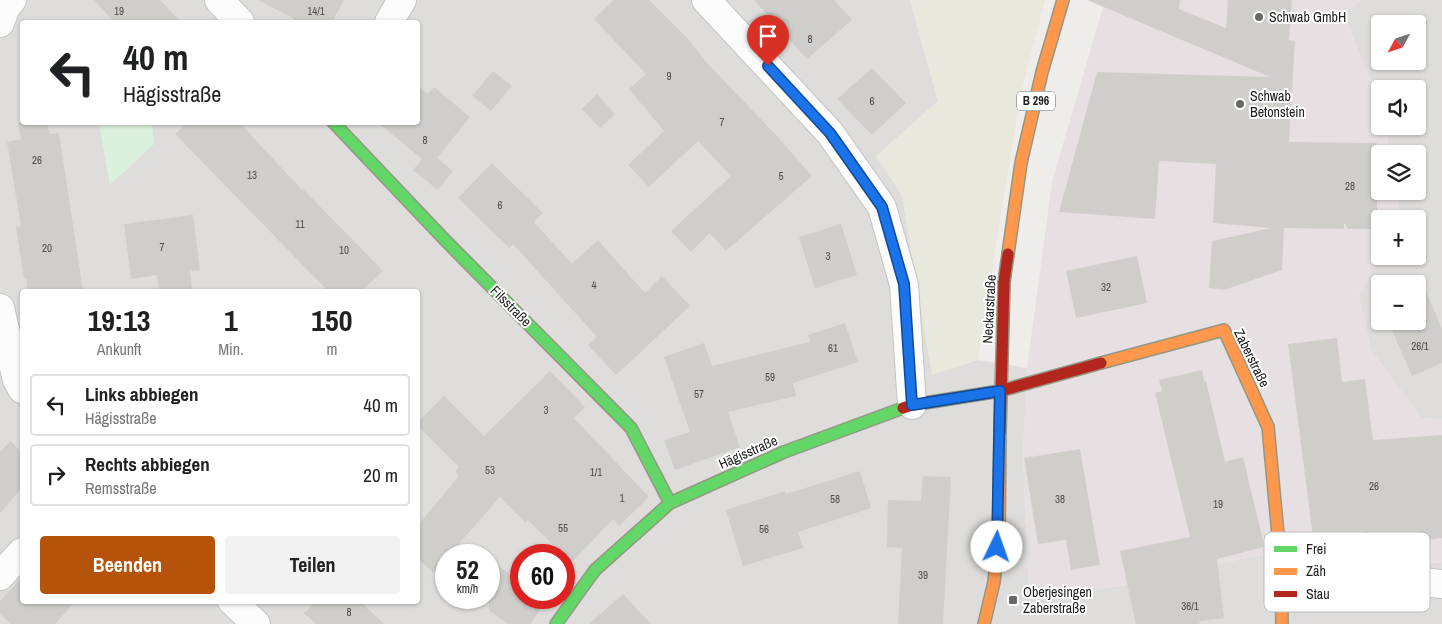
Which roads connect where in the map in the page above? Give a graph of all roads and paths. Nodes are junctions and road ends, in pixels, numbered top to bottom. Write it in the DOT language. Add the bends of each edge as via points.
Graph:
graph roads {
  1 [pos="12,0"];
  2 [pos="219,0"];
  3 [pos="402,0"];
  4 [pos="706,0"];
  5 [pos="1063,0"];
  6 [pos="238,20"];
  7 [pos="390,20"];
  8 [pos="0,23"];
  9 [pos="336,125"];
  10 [pos="0,308"];
  11 [pos="20,385"];
  12 [pos="1000,391"];
  13 [pos="912,405"];
  14 [pos="670,503"];
  15 [pos="1278,532"];
  16 [pos="20,554"];
  17 [pos="0,576"];
  18 [pos="235,604"];
  19 [pos="256,624"];
  20 [pos="556,624"];
  21 [pos="984,624"];
  1 -- 8 [label="street"];
  2 -- 6 [label="street"];
  3 -- 7 [label="street"];
  4 -- 13 [label="street" via="830,133 882,207 904,284"];
  5 -- 12 [label="street, Neckarstraße / B 296" via="1021,163 1004,282"];
  9 -- 14 [label="street, Filsstraße" via="631,428"];
  10 -- 11 [label="street"];
  12 -- 13 [label="street, Hägisstraße"];
  12 -- 15 [label="street, Zaberstraße" via="1224,330 1268,427"];
  12 -- 21 [label="street, Neckarstraße / B 296" via="999,530 994,582"];
  13 -- 14 [label="street, Hägisstraße" via="784,452"];
  14 -- 20 [label="street, Hägisstraße" via="595,570"];
  16 -- 17 [label="street"];
  18 -- 19 [label="street"];
}
